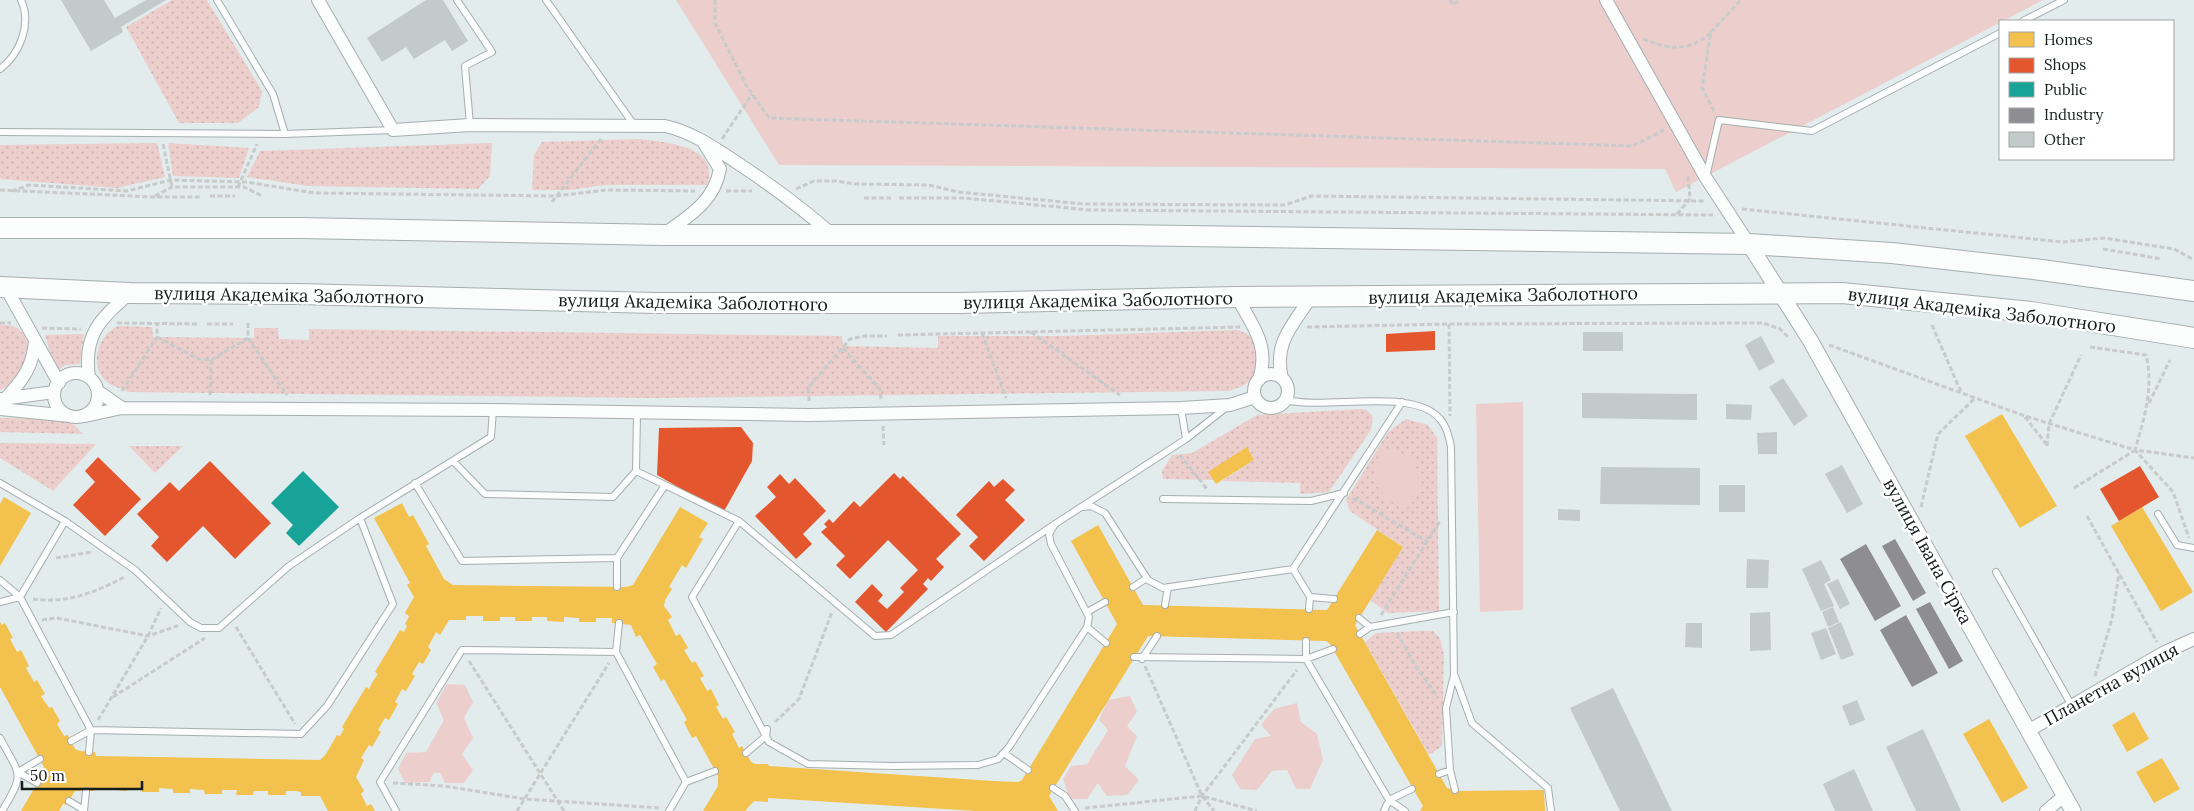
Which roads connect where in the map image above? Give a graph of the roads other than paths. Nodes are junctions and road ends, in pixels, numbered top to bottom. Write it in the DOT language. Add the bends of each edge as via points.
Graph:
graph roads {
  1 [pos="22,0"];
  2 [pos="217,0"];
  3 [pos="318,0"];
  4 [pos="458,0"];
  5 [pos="546,0"];
  6 [pos="1606,0"];
  7 [pos="2064,0"];
  8 [pos="2025,20"];
  9 [pos="1999,34"];
  10 [pos="0,69"];
  11 [pos="634,125"];
  12 [pos="470,126"];
  13 [pos="393,130"];
  14 [pos="0,132"];
  15 [pos="285,134"];
  16 [pos="701,139"];
  17 [pos="1706,178"];
  18 [pos="0,221"];
  19 [pos="10,228"];
  20 [pos="663,235"];
  21 [pos="834,236"];
  22 [pos="1749,244"];
  23 [pos="3,287"];
  24 [pos="1780,292"];
  25 [pos="2194,292"];
  26 [pos="130,293"];
  27 [pos="1311,297"];
  28 [pos="1237,298"];
  29 [pos="2194,338"];
  30 [pos="35,341"];
  31 [pos="89,377"];
  32 [pos="1282,378"];
  33 [pos="1258,380"];
  34 [pos="57,387"];
  35 [pos="98,392"];
  36 [pos="1255,397"];
  37 [pos="1286,400"];
  38 [pos="2,402"];
  39 [pos="1402,402"];
  40 [pos="1230,405"];
  41 [pos="122,408"];
  42 [pos="1181,408"];
  43 [pos="493,410"];
  44 [pos="637,413"];
  45 [pos="70,416"];
  46 [pos="84,416"];
  47 [pos="1186,439"];
  48 [pos="453,461"];
  49 [pos="636,471"];
  50 [pos="0,483"];
  51 [pos="415,483"];
  52 [pos="665,485"];
  53 [pos="1344,493"];
  54 [pos="1163,499"];
  55 [pos="1079,508"];
  56 [pos="2158,514"];
  57 [pos="360,518"];
  58 [pos="65,521"];
  59 [pos="739,521"];
  60 [pos="1056,524"];
  61 [pos="2194,548"];
  62 [pos="616,558"];
  63 [pos="1293,569"];
  64 [pos="1996,572"];
  65 [pos="1146,578"];
  66 [pos="0,580"];
  67 [pos="616,587"];
  68 [pos="1133,587"];
  69 [pos="1168,587"];
  70 [pos="20,597"];
  71 [pos="1310,597"];
  72 [pos="1334,599"];
  73 [pos="0,602"];
  74 [pos="1105,602"];
  75 [pos="1165,605"];
  76 [pos="1309,610"];
  77 [pos="1087,612"];
  78 [pos="1454,612"];
  79 [pos="1359,618"];
  80 [pos="619,623"];
  81 [pos="1372,626"];
  82 [pos="1087,627"];
  83 [pos="1360,634"];
  84 [pos="1157,636"];
  85 [pos="2194,639"];
  86 [pos="1306,641"];
  87 [pos="1106,643"];
  88 [pos="1333,649"];
  89 [pos="616,652"];
  90 [pos="1134,657"];
  91 [pos="1306,658"];
  92 [pos="1142,659"];
  93 [pos="1454,674"];
  94 [pos="2072,706"];
  95 [pos="91,730"];
  96 [pos="2028,730"];
  97 [pos="766,733"];
  98 [pos="0,738"];
  99 [pos="71,741"];
  100 [pos="89,752"];
  101 [pos="746,753"];
  102 [pos="1004,753"];
  103 [pos="40,759"];
  104 [pos="715,770"];
  105 [pos="1028,770"];
  106 [pos="1450,770"];
  107 [pos="18,772"];
  108 [pos="1439,774"];
  109 [pos="686,782"];
  110 [pos="37,783"];
  111 [pos="1053,788"];
  112 [pos="1412,788"];
  113 [pos="86,790"];
  114 [pos="1455,790"];
  115 [pos="2064,795"];
  116 [pos="1389,800"];
  117 [pos="69,801"];
  118 [pos="84,810"];
  119 [pos="670,810"];
  120 [pos="2,811"];
  121 [pos="396,811"];
  122 [pos="1075,811"];
  123 [pos="1384,811"];
  124 [pos="1405,811"];
  125 [pos="1551,811"];
  126 [pos="2046,811"];
  127 [pos="2073,811"];
  1 -- 10 [label="lane" via="26,26 20,46 8,64"];
  2 -- 15 [label="lane" via="273,94"];
  3 -- 13 [label="street"];
  4 -- 12 [label="lane" via="492,52 465,66"];
  5 -- 11 [label="lane"];
  6 -- 17 [label="street"];
  7 -- 8 [label="lane"];
  9 -- 17 [label="lane" via="1812,131 1719,120"];
  11 -- 12 [label="street"];
  11 -- 16 [label="street" via="665,126"];
  12 -- 13 [label="street"];
  13 -- 15 [label="lane"];
  14 -- 15 [label="lane"];
  16 -- 20 [label="street" via="720,169 713,191 697,210"];
  16 -- 21 [label="street" via="780,191"];
  17 -- 22 [label="street"];
  18 -- 19 [label="highway"];
  19 -- 20 [label="highway" via="299,228"];
  20 -- 21 [label="highway"];
  21 -- 22 [label="highway" via="1108,235"];
  22 -- 24 [label="street, вулиця Івана Сірка"];
  22 -- 25 [label="highway" via="1902,254"];
  23 -- 26 [label="highway, вулиця Академіка Заболотного"];
  23 -- 30 [label="street"];
  24 -- 27 [label="highway, вулиця Академіка Заболотного"];
  24 -- 29 [label="highway, вулиця Академіка Заболотного" via="1907,298 2031,312"];
  24 -- 96 [label="street, вулиця Івана Сірка"];
  26 -- 28 [label="highway, вулиця Академіка Заболотного" via="655,303 959,303"];
  26 -- 31 [label="street" via="105,314 96,327 86,358"];
  27 -- 28 [label="highway, вулиця Академіка Заболотного"];
  27 -- 32 [label="street" via="1282,343 1279,355"];
  28 -- 33 [label="street" via="1257,332 1264,360"];
  30 -- 34 [label="street"];
  30 -- 38 [label="street" via="31,367 22,382"];
  31 -- 34 [label="street" via="72,374"];
  31 -- 35 [label="street" via="97,385"];
  32 -- 33 [label="street" via="1272,374"];
  32 -- 37 [label="street" via="1288,388"];
  33 -- 36 [label="street" via="1254,386"];
  34 -- 38 [label="street"];
  34 -- 45 [label="street" via="56,404"];
  35 -- 41 [label="street"];
  35 -- 46 [label="street" via="96,406"];
  36 -- 37 [label="street" via="1262,406 1272,408"];
  36 -- 40 [label="street"];
  37 -- 39 [label="lane" via="1315,404"];
  38 -- 45 [label="street"];
  39 -- 53 [label="lane"];
  39 -- 78 [label="lane" via="1420,405 1432,412 1448,432"];
  40 -- 42 [label="street"];
  40 -- 47 [label="lane"];
  41 -- 43 [label="street"];
  41 -- 46 [label="street"];
  42 -- 44 [label="street" via="809,415"];
  42 -- 47 [label="lane"];
  43 -- 44 [label="street"];
  43 -- 48 [label="lane" via="492,437"];
  44 -- 49 [label="lane"];
  45 -- 46 [label="street"];
  47 -- 55 [label="lane"];
  48 -- 49 [label="lane" via="485,494 613,497"];
  48 -- 51 [label="lane"];
  49 -- 52 [label="lane"];
  50 -- 58 [label="lane"];
  51 -- 57 [label="lane"];
  51 -- 62 [label="lane" via="462,561"];
  52 -- 59 [label="lane"];
  52 -- 62 [label="lane"];
  53 -- 54 [label="lane" via="1311,502"];
  53 -- 63 [label="lane"];
  55 -- 60 [label="lane"];
  55 -- 65 [label="lane" via="1091,506 1105,513"];
  56 -- 61 [label="lane" via="2178,545"];
  57 -- 58 [label="lane" via="289,566 219,628 201,628 190,622 135,570"];
  57 -- 95 [label="lane" via="393,604 327,706 302,734"];
  58 -- 70 [label="lane"];
  59 -- 60 [label="lane" via="875,636 891,635"];
  59 -- 97 [label="lane" via="692,597"];
  60 -- 77 [label="lane" via="1049,534 1051,544"];
  62 -- 67 [label="lane"];
  63 -- 69 [label="lane"];
  63 -- 71 [label="lane"];
  64 -- 94 [label="lane"];
  65 -- 68 [label="lane"];
  65 -- 69 [label="lane" via="1163,588"];
  66 -- 70 [label="lane"];
  69 -- 75 [label="lane"];
  70 -- 73 [label="lane"];
  70 -- 95 [label="lane"];
  71 -- 72 [label="lane"];
  71 -- 76 [label="lane"];
  74 -- 77 [label="lane"];
  77 -- 82 [label="lane"];
  78 -- 81 [label="lane"];
  78 -- 93 [label="lane"];
  79 -- 81 [label="lane"];
  80 -- 89 [label="lane"];
  81 -- 83 [label="lane"];
  82 -- 87 [label="lane"];
  82 -- 102 [label="lane"];
  84 -- 92 [label="lane"];
  85 -- 94 [label="street, Планетна вулиця" via="2163,653"];
  86 -- 91 [label="lane"];
  88 -- 91 [label="lane"];
  89 -- 109 [label="lane"];
  89 -- 121 [label="lane" via="462,650 380,782"];
  90 -- 92 [label="lane"];
  91 -- 92 [label="lane"];
  91 -- 116 [label="lane"];
  93 -- 106 [label="lane" via="1446,708"];
  93 -- 125 [label="lane" via="1472,723 1548,788"];
  94 -- 96 [label="street, Планетна вулиця"];
  95 -- 99 [label="lane"];
  95 -- 100 [label="lane"];
  96 -- 115 [label="street, вулиця Івана Сірка"];
  97 -- 101 [label="lane"];
  97 -- 102 [label="lane" via="769,742 808,764 978,765 998,759"];
  98 -- 107 [label="lane"];
  102 -- 105 [label="lane"];
  103 -- 107 [label="lane"];
  104 -- 109 [label="lane"];
  106 -- 108 [label="lane"];
  106 -- 114 [label="lane"];
  107 -- 110 [label="lane"];
  107 -- 120 [label="lane" via="19,783"];
  109 -- 119 [label="lane"];
  111 -- 122 [label="lane" via="1065,796"];
  112 -- 116 [label="lane"];
  113 -- 118 [label="lane"];
  115 -- 126 [label="street"];
  115 -- 127 [label="street, вулиця Івана Сірка"];
  116 -- 123 [label="lane"];
  116 -- 124 [label="lane"];
  117 -- 118 [label="lane"];
}
